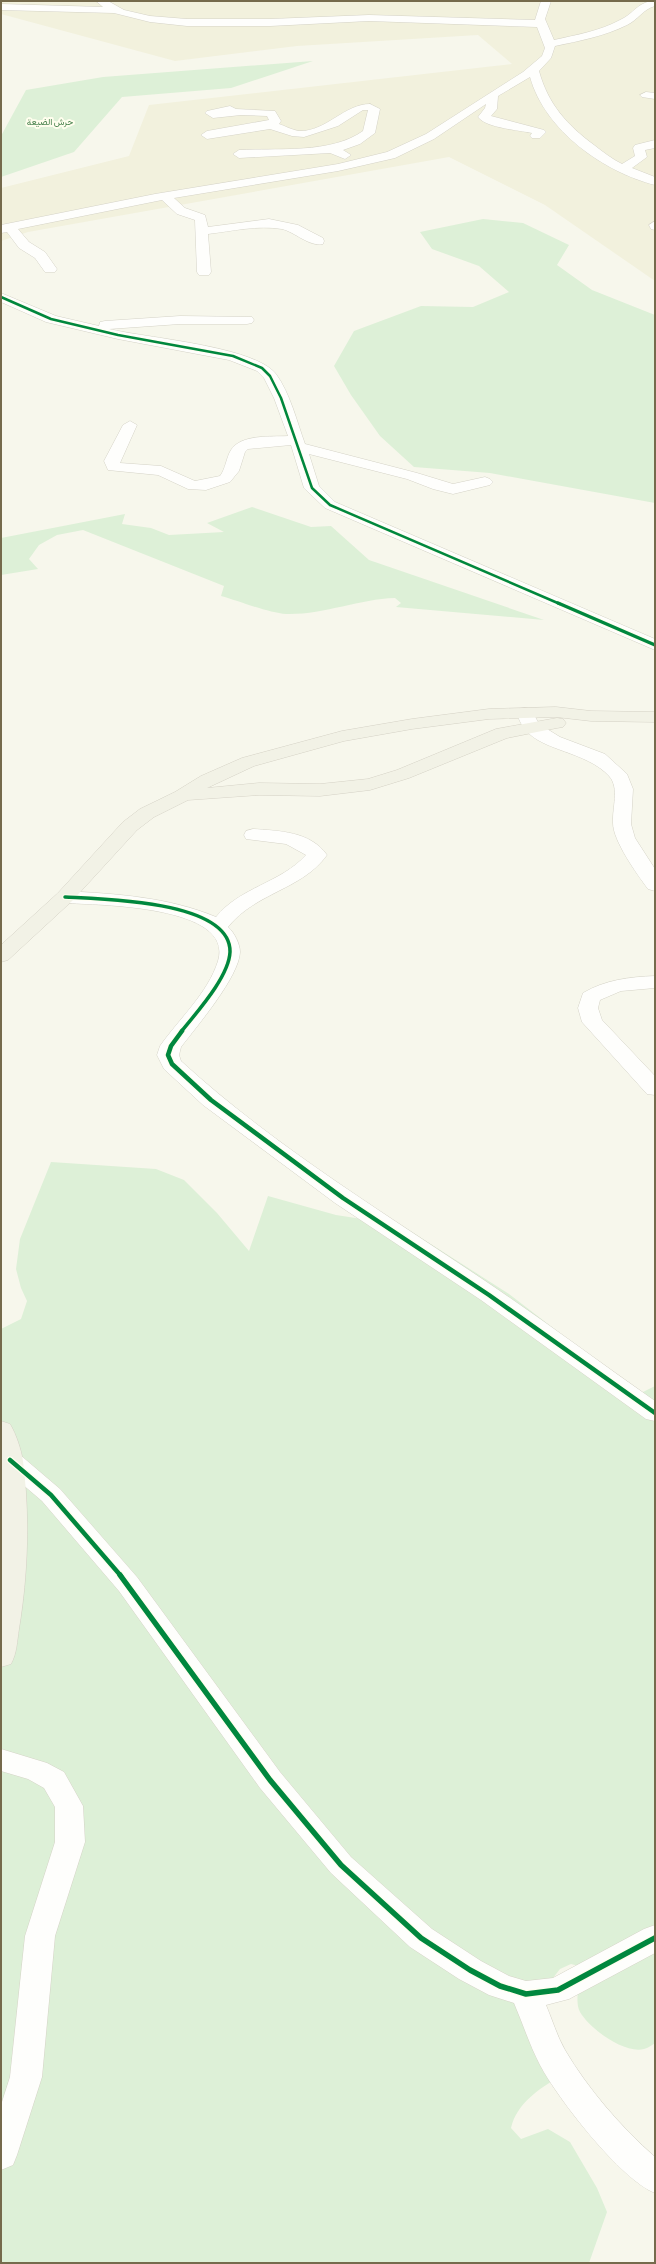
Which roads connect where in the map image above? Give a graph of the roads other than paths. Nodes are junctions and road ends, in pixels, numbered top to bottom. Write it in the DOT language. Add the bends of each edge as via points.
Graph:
graph roads {
  1 [pos="101,1"];
  2 [pos="546,1"];
  3 [pos="655,3"];
  4 [pos="1,7"];
  5 [pos="113,10"];
  6 [pos="542,24"];
  7 [pos="550,44"];
  8 [pos="533,70"];
  9 [pos="493,94"];
  10 [pos="230,109"];
  11 [pos="272,125"];
  12 [pos="207,135"];
  13 [pos="536,136"];
  14 [pos="655,144"];
  15 [pos="332,149"];
  16 [pos="239,154"];
  17 [pos="359,162"];
  18 [pos="622,169"];
  19 [pos="655,181"];
  20 [pos="166,197"];
  21 [pos="6,228"];
  22 [pos="203,231"];
  23 [pos="318,241"];
  24 [pos="50,269"];
  25 [pos="204,272"];
  26 [pos="1,297"];
  27 [pos="247,320"];
  28 [pos="84,327"];
  29 [pos="130,425"];
  30 [pos="298,443"];
  31 [pos="485,482"];
  32 [pos="655,645"];
  33 [pos="489,714"];
  34 [pos="655,717"];
  35 [pos="529,720"];
  36 [pos="502,733"];
  37 [pos="182,796"];
  38 [pos="253,835"];
  39 [pos="655,884"];
  40 [pos="65,897"];
  41 [pos="219,926"];
  42 [pos="1,956"];
  43 [pos="655,982"];
  44 [pos="655,1089"];
  45 [pos="655,1413"];
  46 [pos="1,1430"];
  47 [pos="10,1460"];
  48 [pos="1,1657"];
  49 [pos="1,1760"];
  50 [pos="655,1938"];
  51 [pos="526,1994"];
  52 [pos="1,2155"];
  53 [pos="655,2178"];
  1 -- 5 [label="street"];
  2 -- 6 [label="street" via="540,20"];
  3 -- 7 [label="street" via="640,7 630,20 599,32"];
  4 -- 5 [label="street"];
  5 -- 6 [label="street" via="151,20 237,24 372,18"];
  6 -- 7 [label="street"];
  7 -- 8 [label="street" via="550,53"];
  8 -- 9 [label="street"];
  8 -- 18 [label="street" via="552,114 602,159"];
  9 -- 13 [label="street" via="491,109 484,117 501,128 524,127 540,132"];
  9 -- 17 [label="street" via="391,161"];
  10 -- 11 [label="street" via="210,113 272,113 275,121"];
  11 -- 12 [label="street"];
  11 -- 15 [label="street" via="304,134 334,124 360,107 374,109 369,134 356,142"];
  14 -- 18 [label="street" via="639,148 641,157"];
  15 -- 16 [label="street"];
  15 -- 17 [label="street"];
  17 -- 20 [label="street"];
  18 -- 19 [label="street"];
  20 -- 21 [label="street"];
  20 -- 22 [label="street" via="181,211 201,218"];
  21 -- 24 [label="street" via="24,245 40,255"];
  22 -- 23 [label="street" via="269,223 294,228"];
  22 -- 25 [label="street"];
  26 -- 28 [label="street" via="51,319"];
  27 -- 28 [label="street" via="180,320"];
  28 -- 30 [label="street" via="233,356 262,368 270,376"];
  29 -- 30 [label="street" via="112,462 113,467 161,471 192,486 214,484 225,479 232,471 238,451 243,446 253,443"];
  30 -- 31 [label="street" via="438,486 453,488"];
  30 -- 32 [label="street" via="312,488 330,505"];
  33 -- 35 [label="main road"];
  33 -- 36 [label="main road"];
  33 -- 37 [label="main road" via="383,728 282,752 248,762 207,780"];
  34 -- 35 [label="main road" via="591,716"];
  35 -- 36 [label="main road"];
  35 -- 39 [label="street" via="554,741 599,758 618,774 624,789 622,824 626,838"];
  36 -- 37 [label="main road" via="403,774 370,784 320,790 259,789"];
  37 -- 40 [label="main road" via="147,813 130,826"];
  38 -- 41 [label="street" via="293,839 306,844 317,855 310,865 234,906"];
  40 -- 41 [label="street" via="148,903 176,908"];
  40 -- 42 [label="main road"];
  41 -- 45 [label="street" via="226,936 230,951 227,961 220,979 171,1046 168,1055 172,1064 211,1100 343,1198 489,1295"];
  43 -- 44 [label="street" via="604,988 590,997 588,1008 592,1022"];
  46 -- 47 [label="main road"];
  47 -- 48 [label="main road" via="14,1532 8,1614"];
  47 -- 51 [label="street" via="51,1495 128,1584 222,1717 270,1780 341,1865 421,1938 470,1970 500,1986"];
  49 -- 52 [label="street" via="37,1771 54,1780 69,1806 70,1842 40,1936 26,2077"];
  50 -- 51 [label="street" via="558,1990"];
  51 -- 53 [label="street" via="556,2063 589,2110 628,2154"];
}
